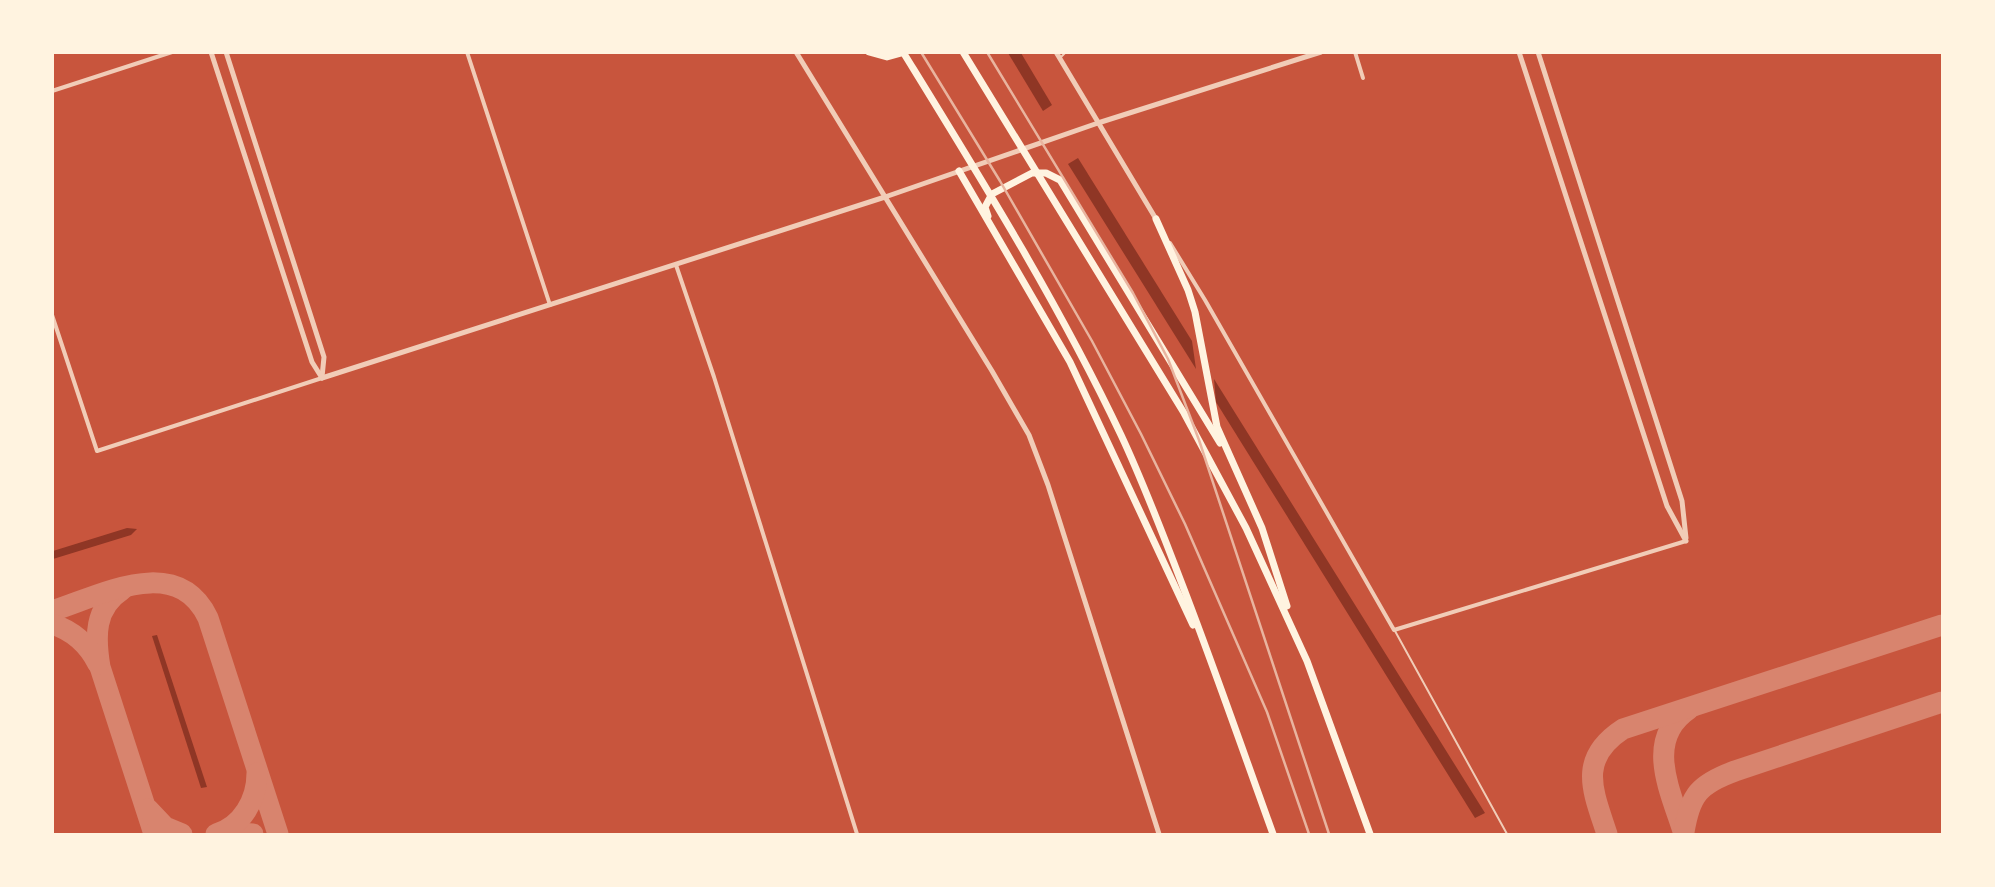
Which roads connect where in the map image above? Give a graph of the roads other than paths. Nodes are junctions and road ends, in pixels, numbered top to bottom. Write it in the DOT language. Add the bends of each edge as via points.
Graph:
graph roads {
  1 [pos="172,52"];
  2 [pos="211,52"];
  3 [pos="226,52"];
  4 [pos="467,52"];
  5 [pos="796,52"];
  6 [pos="869,52"];
  7 [pos="904,52"];
  8 [pos="962,52"];
  9 [pos="1056,52"];
  10 [pos="1066,52"];
  11 [pos="1321,52"];
  12 [pos="1355,52"];
  13 [pos="1519,52"];
  14 [pos="1538,52"];
  15 [pos="1060,59"];
  16 [pos="1363,78"];
  17 [pos="52,90"];
  18 [pos="1098,122"];
  19 [pos="959,171"];
  20 [pos="885,197"];
  21 [pos="1156,220"];
  22 [pos="989,223"];
  23 [pos="676,264"];
  24 [pos="550,305"];
  25 [pos="52,314"];
  26 [pos="322,378"];
  27 [pos="1228,456"];
  28 [pos="1686,540"];
  29 [pos="1293,626"];
  30 [pos="1394,630"];
  31 [pos="1217,677"];
  32 [pos="857,834"];
  33 [pos="1159,834"];
  34 [pos="1273,834"];
  35 [pos="1370,834"];
  36 [pos="1507,834"];
  1 -- 17 [label="street"];
  2 -- 26 [label="street" via="312,362"];
  3 -- 26 [label="street" via="324,357"];
  4 -- 24 [label="street"];
  5 -- 20 [label="street"];
  6 -- 7 [label="highway" via="887,57"];
  7 -- 31 [label="highway" via="1001,213 1096,384 1146,490"];
  8 -- 29 [label="highway" via="1184,413 1246,528"];
  9 -- 15 [label="street"];
  10 -- 15 [label="lane"];
  11 -- 18 [label="street"];
  12 -- 16 [label="street"];
  13 -- 28 [label="street" via="1667,506"];
  14 -- 28 [label="street" via="1682,500"];
  15 -- 18 [label="street"];
  18 -- 19 [label="street"];
  18 -- 21 [label="street"];
  19 -- 20 [label="street"];
  19 -- 22 [label="highway"];
  20 -- 23 [label="street"];
  20 -- 33 [label="street" via="1029,435 1051,494"];
  21 -- 27 [label="highway" via="1195,312 1211,402"];
  21 -- 30 [label="street" via="1210,308"];
  22 -- 27 [label="highway" via="986,207 992,194 1032,173 1046,173 1060,180"];
  22 -- 31 [label="highway" via="1070,362"];
  23 -- 24 [label="street"];
  23 -- 32 [label="street"];
  24 -- 26 [label="street"];
  25 -- 26 [label="street" via="97,451"];
  27 -- 29 [label="highway" via="1262,528"];
  28 -- 30 [label="street"];
  29 -- 35 [label="highway"];
  30 -- 36 [label="lane"];
  31 -- 34 [label="highway"];
}
